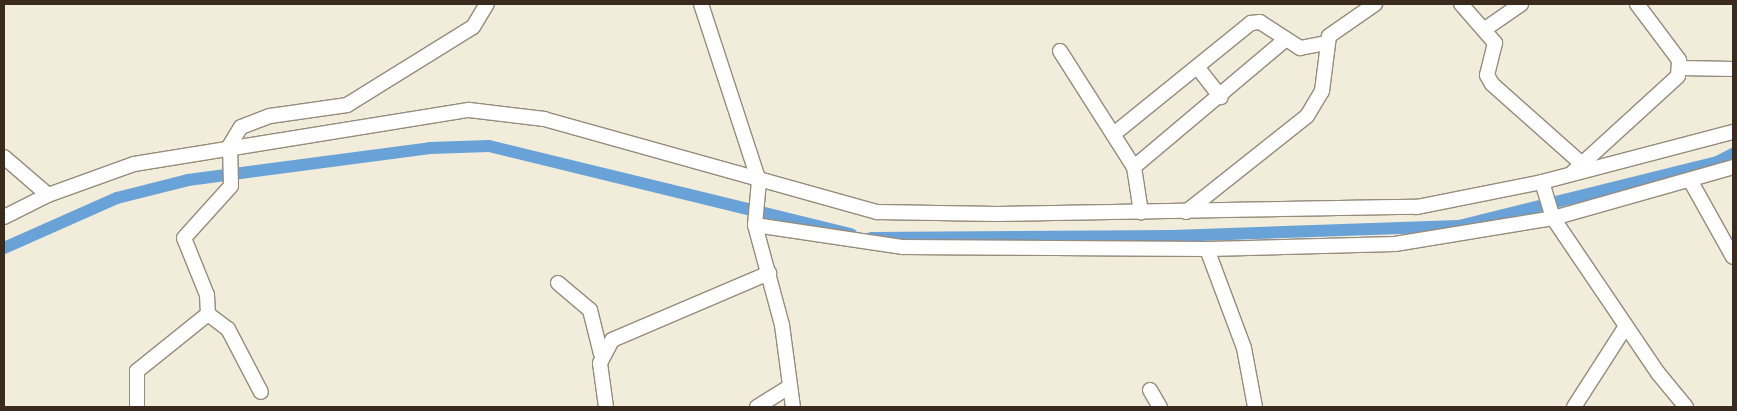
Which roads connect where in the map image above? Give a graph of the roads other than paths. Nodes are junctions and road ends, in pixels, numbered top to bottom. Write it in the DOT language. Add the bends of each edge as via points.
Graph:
graph roads {
  1 [pos="487,4"];
  2 [pos="701,4"];
  3 [pos="1375,4"];
  4 [pos="1461,4"];
  5 [pos="1522,4"];
  6 [pos="1637,4"];
  7 [pos="1484,30"];
  8 [pos="1285,40"];
  9 [pos="1326,43"];
  10 [pos="1060,51"];
  11 [pos="1198,68"];
  12 [pos="1681,68"];
  13 [pos="1733,69"];
  14 [pos="1221,97"];
  15 [pos="1733,132"];
  16 [pos="1115,133"];
  17 [pos="231,149"];
  18 [pos="4,157"];
  19 [pos="1582,164"];
  20 [pos="1134,167"];
  21 [pos="1733,167"];
  22 [pos="1571,175"];
  23 [pos="1690,180"];
  24 [pos="759,186"];
  25 [pos="1542,186"];
  26 [pos="48,195"];
  27 [pos="1141,212"];
  28 [pos="1186,212"];
  29 [pos="1550,215"];
  30 [pos="4,217"];
  31 [pos="755,220"];
  32 [pos="1207,248"];
  33 [pos="1733,257"];
  34 [pos="769,274"];
  35 [pos="558,283"];
  36 [pos="208,314"];
  37 [pos="1626,326"];
  38 [pos="601,354"];
  39 [pos="787,388"];
  40 [pos="1150,390"];
  41 [pos="260,392"];
  42 [pos="137,407"];
  43 [pos="606,407"];
  44 [pos="757,407"];
  45 [pos="793,407"];
  46 [pos="1160,407"];
  47 [pos="1255,407"];
  48 [pos="1574,407"];
  49 [pos="1686,407"];
  1 -- 17 [label="street" via="473,27 382,86 347,105 254,120 241,126"];
  2 -- 24 [label="street"];
  3 -- 9 [label="street" via="1335,31"];
  4 -- 7 [label="street"];
  5 -- 7 [label="street"];
  6 -- 12 [label="street"];
  7 -- 19 [label="street" via="1495,43 1487,76 1492,84"];
  8 -- 9 [label="street" via="1300,48"];
  8 -- 11 [label="street" via="1260,22 1251,23"];
  8 -- 14 [label="street"];
  9 -- 28 [label="street" via="1327,69 1317,104"];
  10 -- 16 [label="street"];
  11 -- 14 [label="street"];
  11 -- 16 [label="street"];
  12 -- 13 [label="street"];
  12 -- 19 [label="street"];
  14 -- 20 [label="street"];
  15 -- 22 [label="street"];
  16 -- 20 [label="street"];
  17 -- 24 [label="street" via="444,112 490,111 567,125"];
  17 -- 26 [label="street" via="116,169"];
  17 -- 36 [label="street" via="233,179 184,238 207,295"];
  18 -- 26 [label="street"];
  19 -- 22 [label="street"];
  20 -- 27 [label="street"];
  21 -- 23 [label="street"];
  22 -- 25 [label="street"];
  23 -- 29 [label="street"];
  23 -- 33 [label="street"];
  24 -- 27 [label="street" via="877,212"];
  24 -- 31 [label="street"];
  25 -- 28 [label="street" via="1385,210"];
  25 -- 29 [label="street"];
  26 -- 30 [label="street"];
  27 -- 28 [label="street"];
  29 -- 32 [label="street" via="1418,242"];
  29 -- 37 [label="street"];
  31 -- 32 [label="street" via="903,247"];
  31 -- 34 [label="street"];
  32 -- 47 [label="street" via="1244,348"];
  34 -- 38 [label="street" via="620,336"];
  34 -- 39 [label="street" via="782,325"];
  35 -- 38 [label="street" via="590,310"];
  36 -- 41 [label="street" via="228,329"];
  36 -- 42 [label="street" via="137,371"];
  37 -- 48 [label="street"];
  37 -- 49 [label="street"];
  38 -- 43 [label="street"];
  39 -- 44 [label="street"];
  39 -- 45 [label="street"];
  40 -- 46 [label="street"];
}
